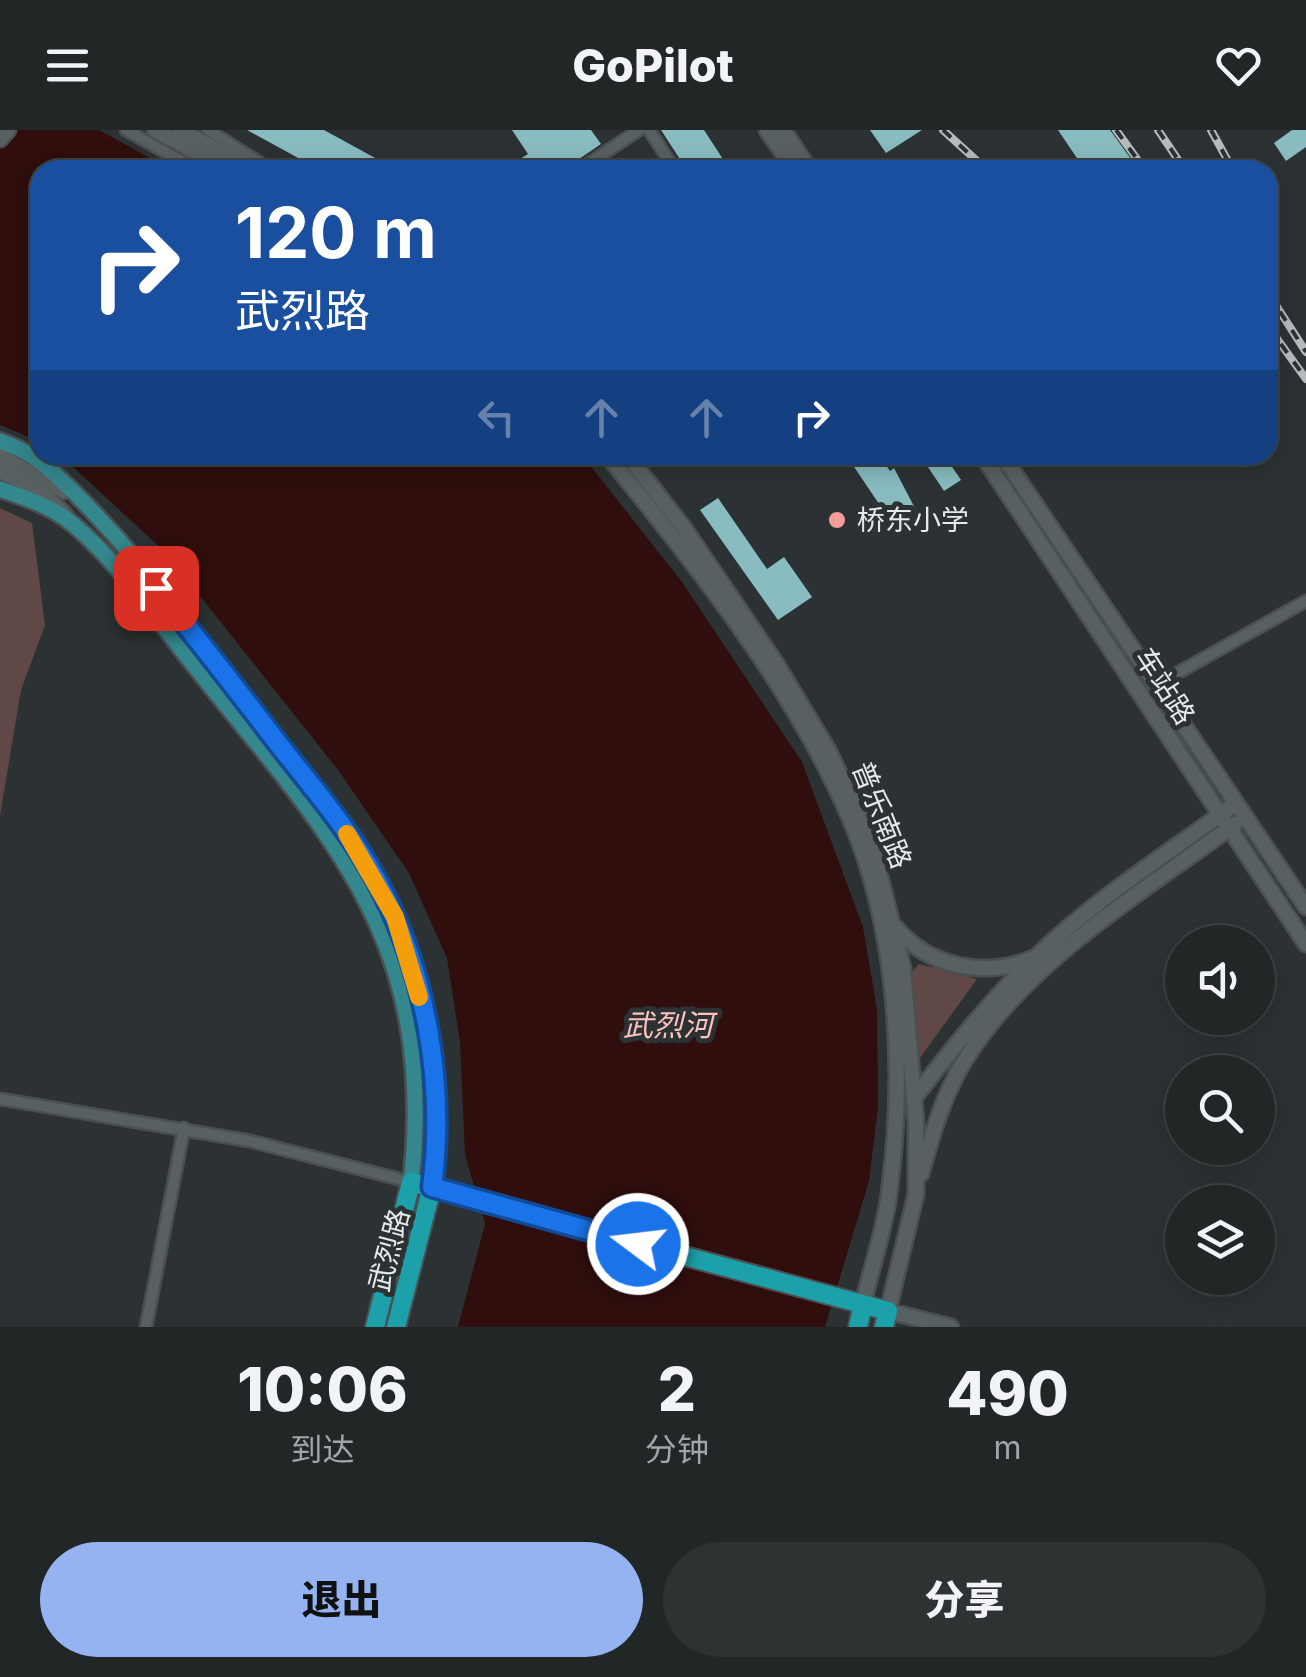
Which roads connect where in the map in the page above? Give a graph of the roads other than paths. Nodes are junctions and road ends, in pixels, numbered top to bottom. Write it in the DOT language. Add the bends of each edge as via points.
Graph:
graph roads {
  1 [pos="8,130"];
  2 [pos="126,130"];
  3 [pos="155,130"];
  4 [pos="180,130"];
  5 [pos="208,130"];
  6 [pos="639,130"];
  7 [pos="649,130"];
  8 [pos="767,130"];
  9 [pos="783,130"];
  10 [pos="0,139"];
  11 [pos="179,160"];
  12 [pos="209,160"];
  13 [pos="235,160"];
  14 [pos="255,160"];
  15 [pos="594,160"];
  16 [pos="668,160"];
  17 [pos="787,160"];
  18 [pos="803,160"];
  19 [pos="0,442"];
  20 [pos="0,456"];
  21 [pos="30,456"];
  22 [pos="43,465"];
  23 [pos="615,465"];
  24 [pos="635,465"];
  25 [pos="989,465"];
  26 [pos="1009,465"];
  27 [pos="0,471"];
  28 [pos="0,489"];
  29 [pos="92,513"];
  30 [pos="75,526"];
  31 [pos="1306,600"];
  32 [pos="1156,685"];
  33 [pos="1241,809"];
  34 [pos="1224,821"];
  35 [pos="1306,907"];
  36 [pos="894,926"];
  37 [pos="1306,944"];
  38 [pos="1036,957"];
  39 [pos="914,1098"];
  40 [pos="0,1099"];
  41 [pos="184,1128"];
  42 [pos="411,1182"];
  43 [pos="432,1187"];
  44 [pos="916,1194"];
  45 [pos="863,1304"];
  46 [pos="886,1319"];
  47 [pos="146,1327"];
  48 [pos="375,1327"];
  49 [pos="396,1327"];
  50 [pos="858,1327"];
  51 [pos="951,1327"];
  1 -- 10 [label="main road"];
  2 -- 11 [label="street"];
  3 -- 12 [label="main road"];
  4 -- 13 [label="main road"];
  5 -- 14 [label="street"];
  6 -- 15 [label="street"];
  7 -- 16 [label="street"];
  8 -- 17 [label="main road"];
  9 -- 18 [label="main road"];
  19 -- 21 [label="main road, 武烈路"];
  20 -- 29 [label="main road" via="48,479"];
  22 -- 29 [label="main road, 武烈路"];
  23 -- 45 [label="main road, 普乐南路" via="701,576 792,711 858,840 878,906 890,974 896,1136"];
  24 -- 36 [label="main road, 普乐南路" via="735,600 828,750 870,836"];
  25 -- 34 [label="main road, 车站路"];
  26 -- 32 [label="main road, 车站路"];
  27 -- 30 [label="main road" via="43,493"];
  28 -- 30 [label="main road, 武烈路"];
  29 -- 43 [label="main road, 武烈路" via="337,820 395,917 412,960 431,1051"];
  30 -- 42 [label="main road, 武烈路" via="313,816 358,884 396,974 411,1051"];
  31 -- 32 [label="street"];
  32 -- 33 [label="main road, 车站路"];
  33 -- 34 [label="main road"];
  33 -- 35 [label="main road, 车站路"];
  34 -- 37 [label="main road, 车站路"];
  34 -- 38 [label="main road" via="1078,919"];
  34 -- 44 [label="main road" via="1036,978 989,1028 948,1092"];
  36 -- 38 [label="main road" via="916,948 946,963 1003,968"];
  36 -- 39 [label="main road, 普乐南路"];
  38 -- 39 [label="main road"];
  39 -- 44 [label="main road, 普乐南路"];
  40 -- 41 [label="street"];
  41 -- 42 [label="street"];
  41 -- 47 [label="street"];
  42 -- 43 [label="highway"];
  42 -- 48 [label="highway, 武烈路"];
  43 -- 45 [label="highway"];
  43 -- 49 [label="highway, 武烈路"];
  44 -- 46 [label="main road, 普乐南路"];
  45 -- 46 [label="highway"];
  45 -- 50 [label="highway"];
  46 -- 51 [label="main road"];
}
